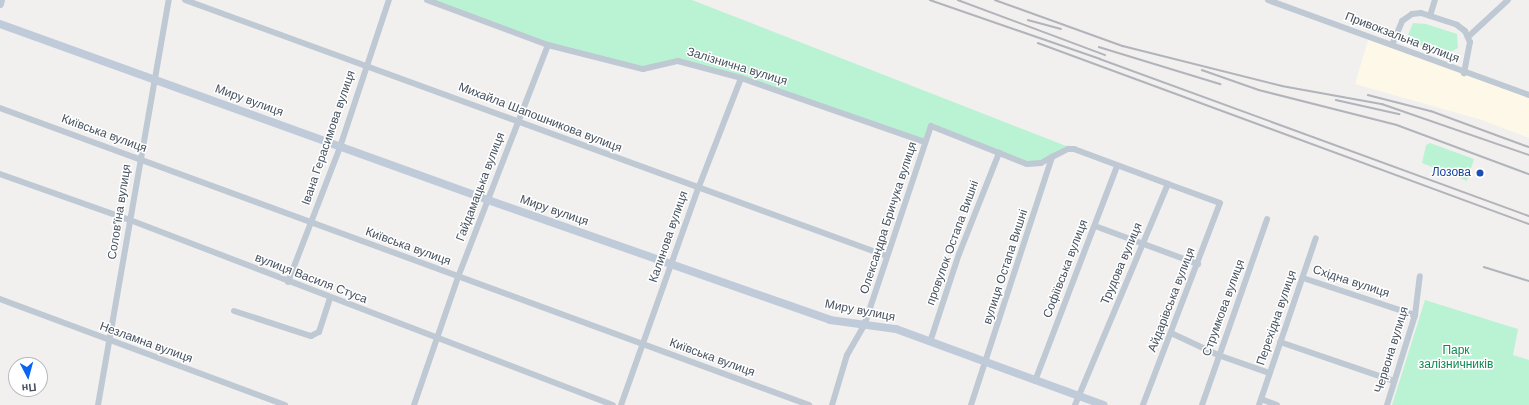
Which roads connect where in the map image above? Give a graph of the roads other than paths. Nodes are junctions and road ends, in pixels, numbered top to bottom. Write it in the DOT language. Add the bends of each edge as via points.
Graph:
graph roads {
  1 [pos="1,0"];
  2 [pos="169,0"];
  3 [pos="185,0"];
  4 [pos="388,0"];
  5 [pos="427,0"];
  6 [pos="1268,0"];
  7 [pos="1435,0"];
  8 [pos="1508,0"];
  9 [pos="0,4"];
  10 [pos="1430,16"];
  11 [pos="0,24"];
  12 [pos="1468,36"];
  13 [pos="548,45"];
  14 [pos="1392,45"];
  15 [pos="366,64"];
  16 [pos="1464,73"];
  17 [pos="741,78"];
  18 [pos="154,80"];
  19 [pos="1529,95"];
  20 [pos="0,108"];
  21 [pos="519,122"];
  22 [pos="925,142"];
  23 [pos="340,147"];
  24 [pos="999,153"];
  25 [pos="1052,157"];
  26 [pos="140,159"];
  27 [pos="1117,166"];
  28 [pos="0,174"];
  29 [pos="1168,184"];
  30 [pos="698,189"];
  31 [pos="488,200"];
  32 [pos="1267,219"];
  33 [pos="130,220"];
  34 [pos="311,222"];
  35 [pos="1095,226"];
  36 [pos="1316,238"];
  37 [pos="1141,245"];
  38 [pos="887,256"];
  39 [pos="671,264"];
  40 [pos="1198,264"];
  41 [pos="1420,276"];
  42 [pos="458,277"];
  43 [pos="1302,278"];
  44 [pos="288,282"];
  45 [pos="330,298"];
  46 [pos="0,299"];
  47 [pos="234,311"];
  48 [pos="1415,315"];
  49 [pos="864,326"];
  50 [pos="1171,333"];
  51 [pos="435,338"];
  52 [pos="110,341"];
  53 [pos="930,342"];
  54 [pos="1280,342"];
  55 [pos="644,345"];
  56 [pos="1218,355"];
  57 [pos="986,362"];
  58 [pos="1269,373"];
  59 [pos="1035,381"];
  60 [pos="1394,381"];
  61 [pos="1079,396"];
  62 [pos="1260,402"];
  63 [pos="98,405"];
  64 [pos="284,405"];
  65 [pos="414,405"];
  66 [pos="613,405"];
  67 [pos="621,405"];
  68 [pos="809,405"];
  69 [pos="832,405"];
  70 [pos="971,405"];
  71 [pos="1075,405"];
  72 [pos="1104,405"];
  73 [pos="1143,405"];
  74 [pos="1202,405"];
  75 [pos="1277,405"];
  76 [pos="1387,405"];
  1 -- 9 [label="main road"];
  2 -- 18 [label="street, Солов'їна вулиця"];
  3 -- 15 [label="street, Михайла Шапошникова вулиця"];
  4 -- 15 [label="street, Івана Герасимова вулиця"];
  5 -- 13 [label="street, Залізнична вулиця"];
  6 -- 14 [label="street, Привокзальна вулиця"];
  7 -- 10 [label="street"];
  8 -- 12 [label="street"];
  10 -- 12 [label="street" via="1460,27"];
  10 -- 14 [label="street" via="1415,13 1406,17 1400,24"];
  11 -- 18 [label="main road, Миру вулиця"];
  12 -- 16 [label="street" via="1470,46"];
  13 -- 17 [label="street, Залізнична вулиця" via="642,69 678,61"];
  13 -- 21 [label="street, Гайдамацька вулиця"];
  14 -- 16 [label="street, Привокзальна вулиця"];
  15 -- 21 [label="street, Михайла Шапошникова вулиця"];
  15 -- 23 [label="street, Івана Герасимова вулиця"];
  16 -- 19 [label="street, Привокзальна вулиця"];
  17 -- 22 [label="street, Залізнична вулиця"];
  17 -- 30 [label="street, Калинова вулиця"];
  18 -- 23 [label="main road, Миру вулиця"];
  18 -- 26 [label="street, Солов'їна вулиця"];
  20 -- 26 [label="street, Київська вулиця"];
  21 -- 30 [label="street, Михайла Шапошникова вулиця"];
  21 -- 31 [label="street, Гайдамацька вулиця"];
  22 -- 24 [label="street, Олександра Бричука вулиця" via="931,126"];
  22 -- 38 [label="street, Олександра Бричука вулиця"];
  23 -- 31 [label="main road, Миру вулиця"];
  23 -- 34 [label="street, Івана Герасимова вулиця"];
  24 -- 25 [label="street" via="1027,164 1041,163"];
  24 -- 53 [label="street, провулок Остапа Вишні" via="959,254"];
  25 -- 27 [label="street" via="1068,149 1074,149"];
  25 -- 57 [label="street, вулиця Остапа Вишні"];
  26 -- 33 [label="street, Солов'їна вулиця"];
  26 -- 34 [label="street, Київська вулиця"];
  27 -- 29 [label="street"];
  27 -- 35 [label="street, Софіївська вулиця"];
  28 -- 33 [label="street, вулиця Василя Стуса"];
  29 -- 37 [label="street, Трудова вулиця"];
  29 -- 40 [label="street, Айдарівська вулиця" via="1220,203"];
  30 -- 38 [label="street, Михайла Шапошникова вулиця"];
  30 -- 39 [label="street, Калинова вулиця"];
  31 -- 39 [label="main road, Миру вулиця"];
  31 -- 42 [label="street, Гайдамацька вулиця"];
  32 -- 56 [label="street, Струмкова вулиця"];
  33 -- 44 [label="street, вулиця Василя Стуса"];
  33 -- 52 [label="street, Солов'їна вулиця"];
  34 -- 42 [label="street, Київська вулиця"];
  34 -- 44 [label="street, Івана Герасимова вулиця"];
  35 -- 37 [label="street"];
  35 -- 59 [label="street, Софіївська вулиця"];
  36 -- 43 [label="street, Перехідна вулиця"];
  37 -- 40 [label="street"];
  37 -- 61 [label="street, Трудова вулиця"];
  38 -- 49 [label="street, Олександра Бричука вулиця"];
  39 -- 49 [label="main road, Миру вулиця" via="830,320"];
  39 -- 55 [label="street, Калинова вулиця"];
  40 -- 50 [label="street, Айдарівська вулиця"];
  41 -- 48 [label="street, Червона вулиця"];
  42 -- 51 [label="street, Гайдамацька вулиця"];
  42 -- 55 [label="street, Київська вулиця"];
  43 -- 48 [label="street, Східна вулиця"];
  43 -- 54 [label="street, Перехідна вулиця"];
  44 -- 45 [label="street, вулиця Василя Стуса"];
  45 -- 47 [label="street" via="318,332 311,336"];
  45 -- 51 [label="street, вулиця Василя Стуса"];
  46 -- 52 [label="street, Незламна вулиця"];
  48 -- 60 [label="street, Червона вулиця"];
  49 -- 53 [label="main road, Миру вулиця" via="896,329"];
  49 -- 69 [label="street, Олександра Бричука вулиця" via="847,355"];
  50 -- 56 [label="street"];
  50 -- 73 [label="street, Айдарівська вулиця"];
  51 -- 65 [label="street, Гайдамацька вулиця"];
  51 -- 66 [label="street, вулиця Василя Стуса"];
  52 -- 63 [label="street, Солов'їна вулиця"];
  52 -- 64 [label="street, Незламна вулиця"];
  53 -- 57 [label="main road, Миру вулиця"];
  54 -- 58 [label="street, Перехідна вулиця"];
  54 -- 60 [label="street"];
  55 -- 67 [label="street, Калинова вулиця"];
  55 -- 68 [label="street, Київська вулиця"];
  56 -- 58 [label="street"];
  56 -- 74 [label="street, Струмкова вулиця"];
  57 -- 59 [label="main road, Миру вулиця"];
  57 -- 70 [label="street, вулиця Остапа Вишні"];
  58 -- 62 [label="street, Перехідна вулиця"];
  59 -- 61 [label="main road, Миру вулиця"];
  60 -- 76 [label="street, Червона вулиця"];
  61 -- 71 [label="street, Трудова вулиця"];
  61 -- 72 [label="main road, Миру вулиця"];
  62 -- 75 [label="street"];
}
